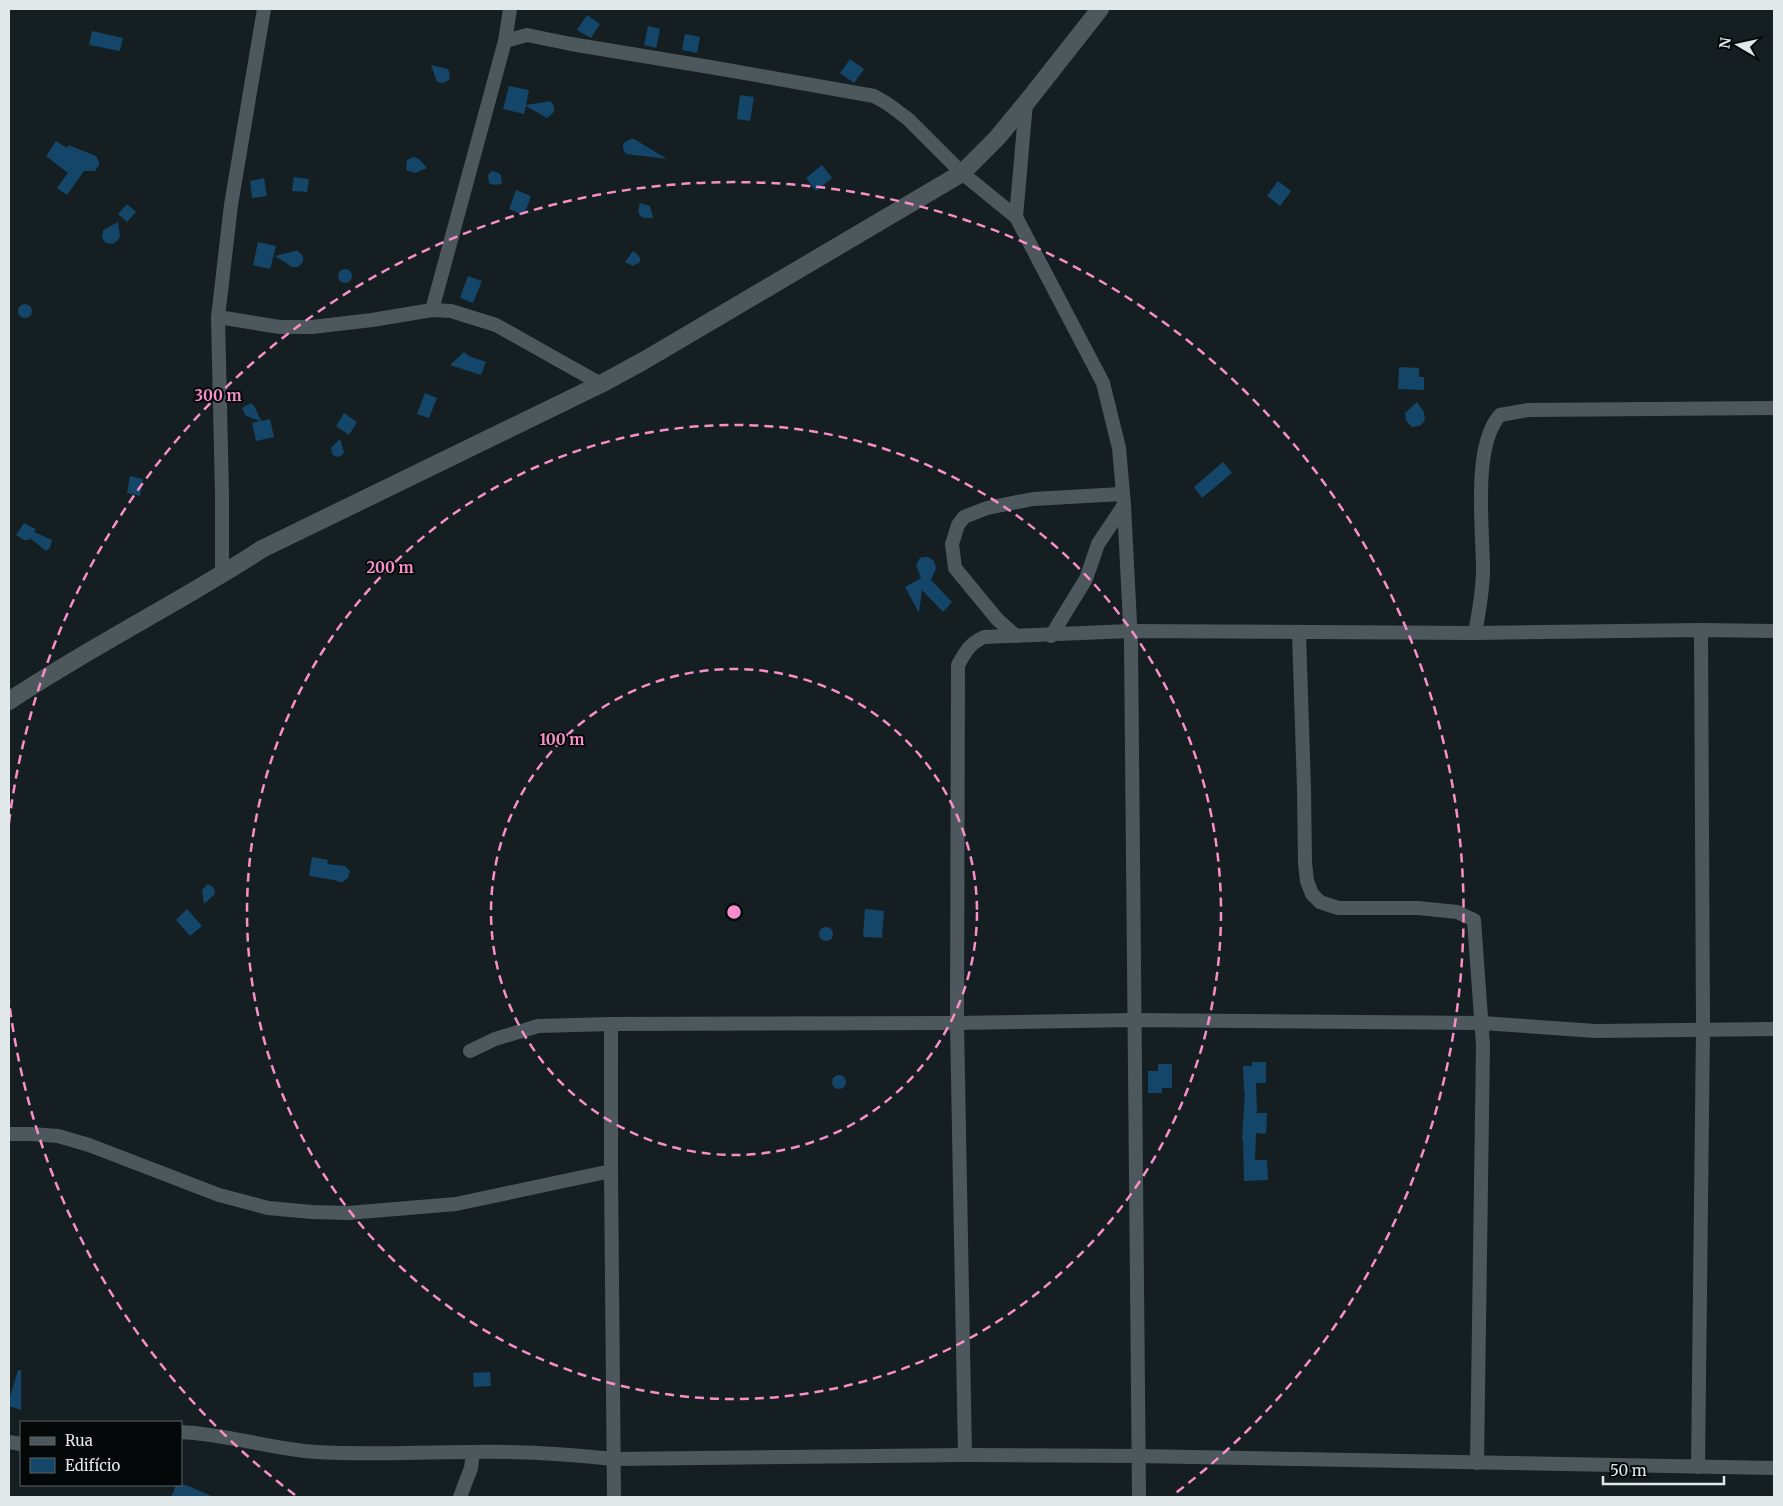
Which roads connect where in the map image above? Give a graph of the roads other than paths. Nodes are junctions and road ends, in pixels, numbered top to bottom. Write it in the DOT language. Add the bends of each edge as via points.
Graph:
graph roads {
  1 [pos="264,9"];
  2 [pos="1100,9"];
  3 [pos="510,12"];
  4 [pos="527,35"];
  5 [pos="505,40"];
  6 [pos="1026,103"];
  7 [pos="962,173"];
  8 [pos="1016,217"];
  9 [pos="432,310"];
  10 [pos="218,317"];
  11 [pos="601,384"];
  12 [pos="1774,408"];
  13 [pos="1123,499"];
  14 [pos="222,575"];
  15 [pos="1701,630"];
  16 [pos="1130,631"];
  17 [pos="1774,631"];
  18 [pos="1475,633"];
  19 [pos="1299,634"];
  20 [pos="1016,636"];
  21 [pos="1051,636"];
  22 [pos="9,701"];
  23 [pos="1134,1020"];
  24 [pos="958,1023"];
  25 [pos="1482,1023"];
  26 [pos="611,1024"];
  27 [pos="1774,1029"];
  28 [pos="1703,1030"];
  29 [pos="470,1051"];
  30 [pos="9,1134"];
  31 [pos="610,1171"];
  32 [pos="182,1432"];
  33 [pos="473,1452"];
  34 [pos="965,1455"];
  35 [pos="1139,1456"];
  36 [pos="614,1459"];
  37 [pos="1477,1463"];
  38 [pos="1698,1466"];
  39 [pos="1774,1468"];
  40 [pos="460,1497"];
  41 [pos="614,1497"];
  42 [pos="1139,1497"];
  1 -- 10 [label="street" via="231,205"];
  2 -- 6 [label="street"];
  3 -- 4 [label="street"];
  3 -- 5 [label="street"];
  4 -- 5 [label="street"];
  4 -- 7 [label="street" via="874,96 908,119"];
  5 -- 9 [label="street"];
  6 -- 7 [label="street"];
  6 -- 8 [label="street"];
  7 -- 8 [label="street"];
  7 -- 11 [label="street"];
  8 -- 13 [label="street" via="1103,383 1119,448"];
  9 -- 10 [label="street" via="312,327"];
  9 -- 11 [label="street" via="452,311 496,325"];
  10 -- 14 [label="street"];
  11 -- 14 [label="street" via="262,549"];
  12 -- 18 [label="street" via="1528,410 1500,415 1487,443 1482,475 1483,570"];
  13 -- 16 [label="street"];
  13 -- 20 [label="street" via="1032,499 987,508 964,517 952,544 954,568 997,619"];
  13 -- 21 [label="street" via="1101,540 1086,579"];
  14 -- 22 [label="street"];
  15 -- 17 [label="street"];
  15 -- 18 [label="street"];
  15 -- 28 [label="street"];
  16 -- 19 [label="street"];
  16 -- 21 [label="street"];
  16 -- 23 [label="street"];
  18 -- 19 [label="street"];
  19 -- 25 [label="street" via="1305,863 1312,894 1320,902 1338,908 1418,908 1457,912 1474,920"];
  20 -- 21 [label="street"];
  20 -- 24 [label="street" via="984,637 973,642 958,665"];
  23 -- 24 [label="street"];
  23 -- 25 [label="street"];
  23 -- 35 [label="street"];
  24 -- 26 [label="street"];
  24 -- 34 [label="street"];
  25 -- 28 [label="street" via="1596,1031"];
  25 -- 37 [label="street"];
  26 -- 29 [label="street" via="538,1026 495,1039"];
  26 -- 31 [label="street"];
  27 -- 28 [label="street"];
  28 -- 38 [label="street"];
  30 -- 31 [label="street" via="58,1136 90,1144 219,1195 268,1208 312,1212 348,1213 456,1204"];
  31 -- 36 [label="street"];
  32 -- 33 [label="street" via="316,1452"];
  33 -- 36 [label="street" via="557,1453"];
  33 -- 40 [label="street" via="471,1468"];
  34 -- 35 [label="street"];
  34 -- 36 [label="street"];
  35 -- 37 [label="street"];
  35 -- 42 [label="street"];
  36 -- 41 [label="street"];
  37 -- 38 [label="street"];
  38 -- 39 [label="street"];
}
